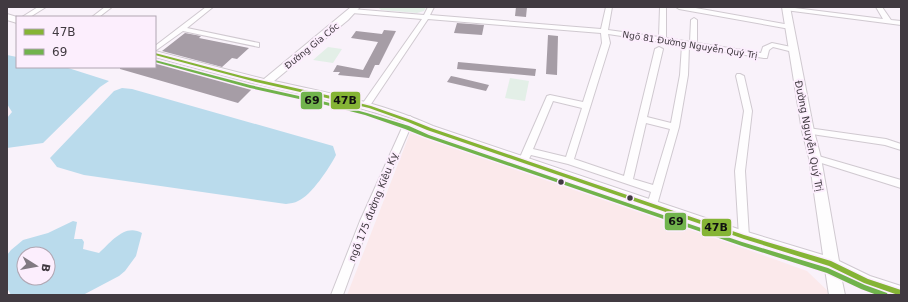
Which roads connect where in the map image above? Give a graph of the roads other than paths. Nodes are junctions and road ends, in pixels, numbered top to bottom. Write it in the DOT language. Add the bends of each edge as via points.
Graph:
graph roads {
  1 [pos="43,7"];
  2 [pos="109,7"];
  3 [pos="210,7"];
  4 [pos="431,7"];
  5 [pos="608,7"];
  6 [pos="663,7"];
  7 [pos="679,7"];
  8 [pos="828,7"];
  9 [pos="879,7"];
  10 [pos="787,8"];
  11 [pos="354,9"];
  12 [pos="830,15"];
  13 [pos="27,16"];
  14 [pos="96,16"];
  15 [pos="426,17"];
  16 [pos="694,20"];
  17 [pos="888,21"];
  18 [pos="901,23"];
  19 [pos="790,27"];
  20 [pos="182,29"];
  21 [pos="604,31"];
  22 [pos="662,39"];
  23 [pos="689,44"];
  24 [pos="256,45"];
  25 [pos="156,48"];
  26 [pos="659,49"];
  27 [pos="793,50"];
  28 [pos="156,54"];
  29 [pos="740,76"];
  30 [pos="266,83"];
  31 [pos="366,105"];
  32 [pos="587,106"];
  33 [pos="410,119"];
  34 [pos="643,119"];
  35 [pos="675,128"];
  36 [pos="808,131"];
  37 [pos="901,147"];
  38 [pos="526,156"];
  39 [pos="815,158"];
  40 [pos="569,161"];
  41 [pos="599,171"];
  42 [pos="628,180"];
  43 [pos="901,184"];
  44 [pos="592,185"];
  45 [pos="656,190"];
  46 [pos="652,205"];
  47 [pos="744,238"];
  48 [pos="831,264"];
  49 [pos="901,293"];
  50 [pos="337,295"];
  51 [pos="837,295"];
  1 -- 13 [label="street"];
  2 -- 14 [label="street"];
  3 -- 20 [label="street"];
  4 -- 15 [label="street"];
  5 -- 21 [label="street"];
  6 -- 22 [label="street"];
  7 -- 19 [label="street"];
  8 -- 12 [label="street"];
  9 -- 17 [label="street"];
  10 -- 12 [label="street"];
  10 -- 19 [label="main road, Đường Nguyễn Quý Trị"];
  11 -- 15 [label="street, Ngõ 81 Đường Nguyễn Quý Trị"];
  11 -- 30 [label="main road, Đường Gia Cốc"];
  12 -- 17 [label="street"];
  15 -- 21 [label="street, Ngõ 81 Đường Nguyễn Quý Trị"];
  15 -- 31 [label="street"];
  16 -- 23 [label="street"];
  17 -- 18 [label="street"];
  19 -- 27 [label="main road, Đường Nguyễn Quý Trị"];
  20 -- 24 [label="street"];
  20 -- 25 [label="street"];
  21 -- 22 [label="street, Ngõ 81 Đường Nguyễn Quý Trị"];
  21 -- 32 [label="street" via="606,43"];
  22 -- 23 [label="street, Ngõ 81 Đường Nguyễn Quý Trị"];
  23 -- 27 [label="street, Ngõ 81 Đường Nguyễn Quý Trị" via="764,56 766,49 772,45"];
  23 -- 35 [label="street"];
  26 -- 34 [label="street"];
  27 -- 36 [label="main road, Đường Nguyễn Quý Trị"];
  28 -- 30 [label="main road"];
  29 -- 47 [label="street" via="748,111 740,171"];
  30 -- 31 [label="main road"];
  31 -- 33 [label="main road"];
  32 -- 38 [label="street" via="550,98"];
  32 -- 40 [label="street"];
  33 -- 38 [label="main road" via="429,129"];
  33 -- 50 [label="street, ngõ 175 đường Kiêu Kỵ" via="365,221"];
  34 -- 35 [label="street"];
  34 -- 42 [label="street"];
  35 -- 45 [label="street"];
  36 -- 37 [label="street" via="886,142"];
  36 -- 39 [label="main road, Đường Nguyễn Quý Trị"];
  38 -- 40 [label="street"];
  38 -- 44 [label="main road"];
  39 -- 43 [label="street"];
  39 -- 48 [label="main road, Đường Nguyễn Quý Trị"];
  40 -- 41 [label="street"];
  41 -- 42 [label="street"];
  41 -- 44 [label="street"];
  42 -- 45 [label="street"];
  44 -- 46 [label="main road"];
  45 -- 46 [label="street"];
  46 -- 47 [label="main road"];
  47 -- 48 [label="main road"];
  48 -- 49 [label="main road" via="866,281"];
  48 -- 51 [label="main road, Đường Nguyễn Quý Trị"];
}
